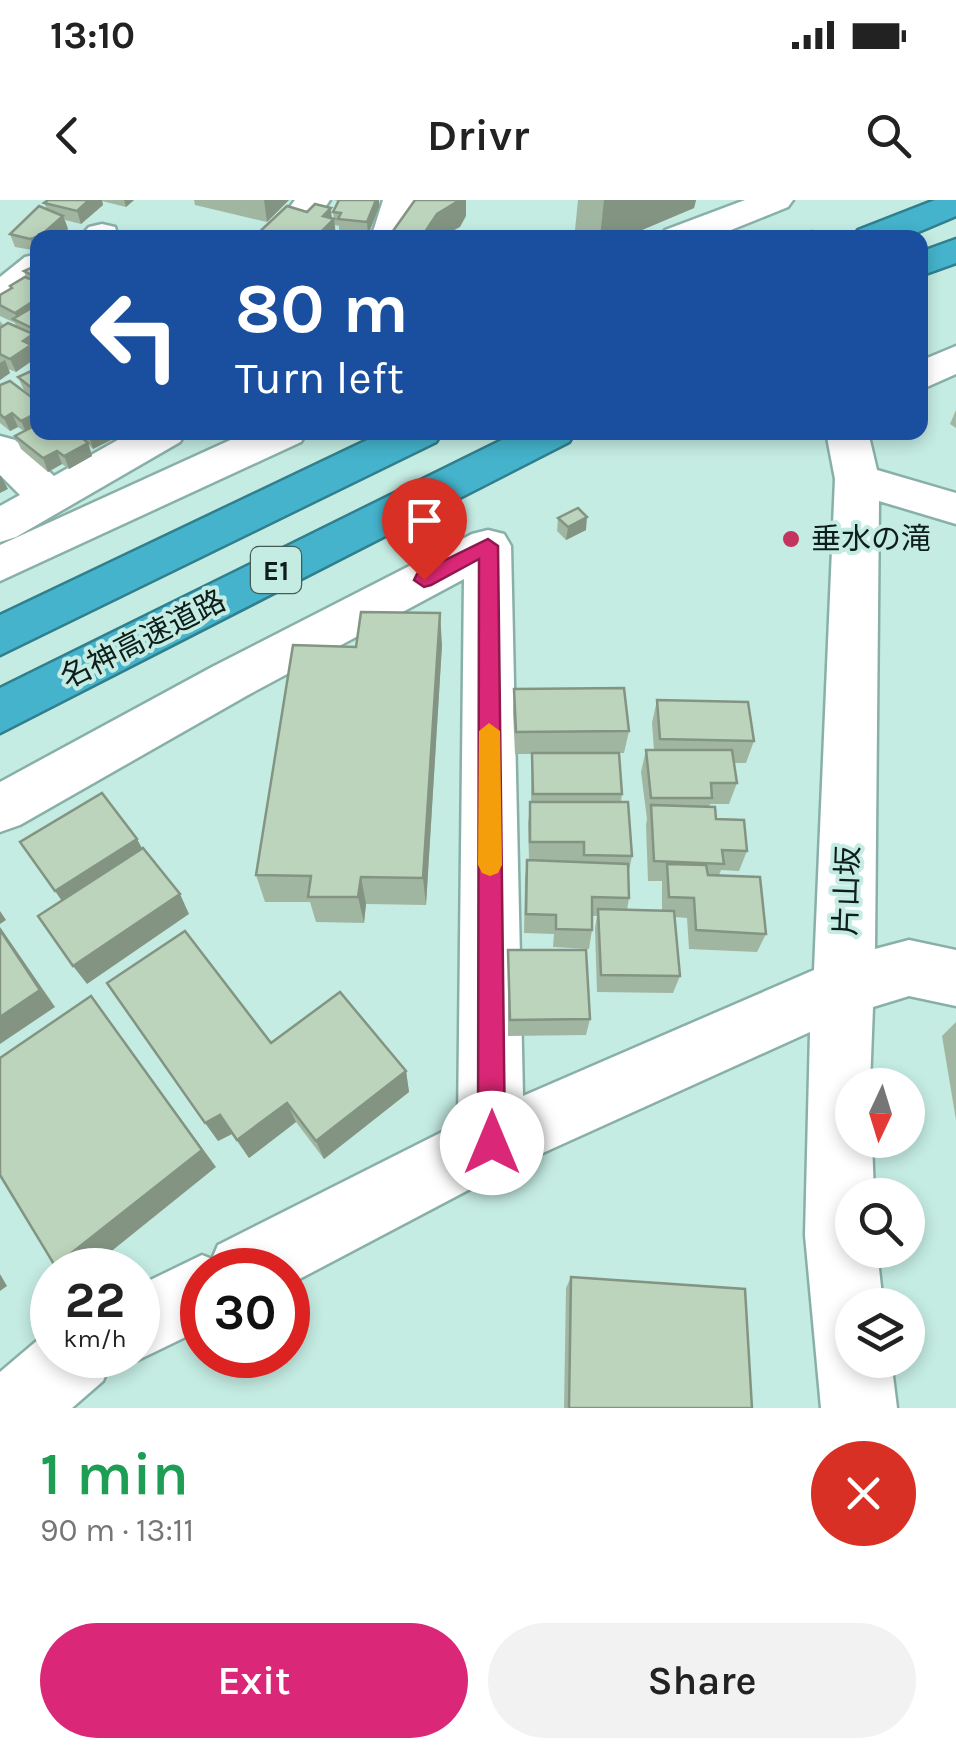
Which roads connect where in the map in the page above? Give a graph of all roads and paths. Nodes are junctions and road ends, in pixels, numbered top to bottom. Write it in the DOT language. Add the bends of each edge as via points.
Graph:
graph roads {
  1 [pos="400,200"];
  2 [pos="956,204"];
  3 [pos="774,215"];
  4 [pos="391,230"];
  5 [pos="711,230"];
  6 [pos="892,230"];
  7 [pos="956,250"];
  8 [pos="928,262"];
  9 [pos="22,265"];
  10 [pos="0,295"];
  11 [pos="956,358"];
  12 [pos="928,373"];
  13 [pos="150,440"];
  14 [pos="269,440"];
  15 [pos="404,440"];
  16 [pos="538,440"];
  17 [pos="0,450"];
  18 [pos="852,456"];
  19 [pos="49,496"];
  20 [pos="956,509"];
  21 [pos="0,526"];
  22 [pos="0,564"];
  23 [pos="0,636"];
  24 [pos="0,712"];
  25 [pos="0,809"];
  26 [pos="956,978"];
  27 [pos="843,987"];
  28 [pos="492,1143"];
  29 [pos="287,1248"];
  30 [pos="846,1288"];
  31 [pos="50,1378"];
  32 [pos="856,1378"];
  33 [pos="15,1408"];
  34 [pos="859,1408"];
  1 -- 4 [label="street"];
  2 -- 6 [label="highway"];
  3 -- 5 [label="street"];
  7 -- 8 [label="highway"];
  9 -- 10 [label="street"];
  11 -- 12 [label="street"];
  13 -- 19 [label="street"];
  14 -- 22 [label="street"];
  15 -- 23 [label="highway, E1"];
  16 -- 24 [label="highway, 名神高速道路 / E1"];
  17 -- 19 [label="street"];
  18 -- 20 [label="street"];
  18 -- 27 [label="street, 片山坂"];
  19 -- 21 [label="street"];
  25 -- 28 [label="street" via="488,546"];
  26 -- 27 [label="street" via="908,968"];
  27 -- 28 [label="street"];
  27 -- 30 [label="street, 片山坂" via="838,1089"];
  28 -- 29 [label="street"];
  31 -- 33 [label="street"];
  32 -- 34 [label="street"];
}
